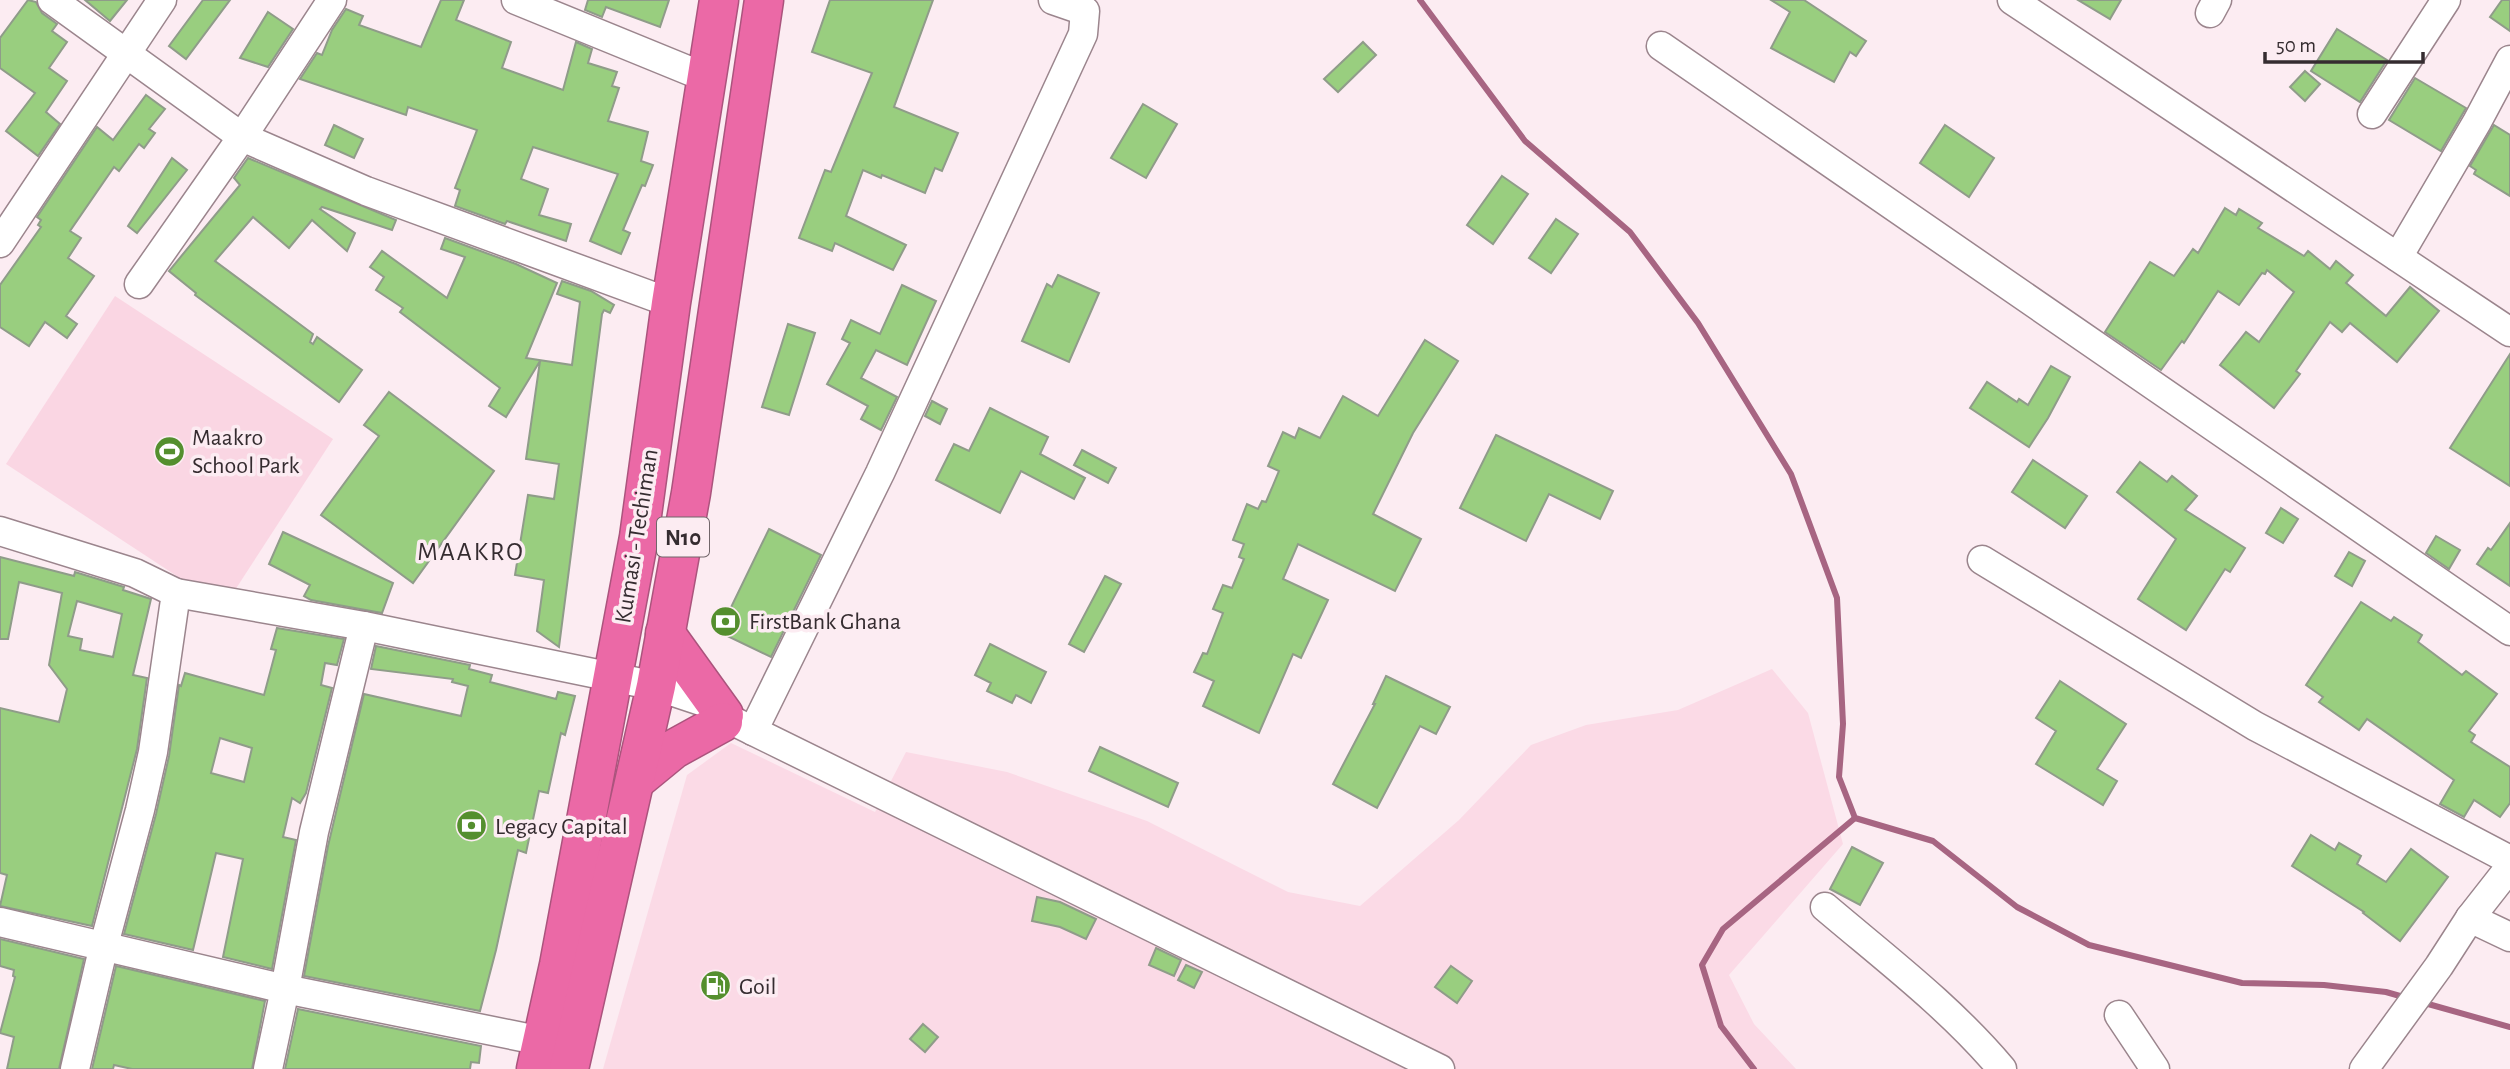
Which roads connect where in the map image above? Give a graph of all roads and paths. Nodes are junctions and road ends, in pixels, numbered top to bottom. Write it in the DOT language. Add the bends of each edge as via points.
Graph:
graph roads {
  1 [pos="52,0"];
  2 [pos="162,0"];
  3 [pos="332,0"];
  4 [pos="516,0"];
  5 [pos="719,0"];
  6 [pos="764,0"];
  7 [pos="1053,0"];
  8 [pos="2012,0"];
  9 [pos="2446,0"];
  10 [pos="1661,46"];
  11 [pos="127,55"];
  12 [pos="2510,60"];
  13 [pos="707,78"];
  14 [pos="2372,114"];
  15 [pos="242,137"];
  16 [pos="0,243"];
  17 [pos="2398,257"];
  18 [pos="139,284"];
  19 [pos="671,303"];
  20 [pos="2510,332"];
  21 [pos="0,531"];
  22 [pos="1982,560"];
  23 [pos="176,593"];
  24 [pos="364,626"];
  25 [pos="2510,631"];
  26 [pos="665,633"];
  27 [pos="611,688"];
  28 [pos="654,697"];
  29 [pos="734,723"];
  30 [pos="635,781"];
  31 [pos="2510,860"];
  32 [pos="2510,867"];
  33 [pos="1825,907"];
  34 [pos="2470,918"];
  35 [pos="0,922"];
  36 [pos="2510,937"];
  37 [pos="104,945"];
  38 [pos="285,989"];
  39 [pos="2119,1014"];
  40 [pos="539,1055"];
  41 [pos="75,1069"];
  42 [pos="268,1069"];
  43 [pos="569,1069"];
  44 [pos="1440,1069"];
  45 [pos="2001,1069"];
  46 [pos="2155,1069"];
  47 [pos="2364,1069"];
  1 -- 11 [label="street"];
  2 -- 11 [label="street"];
  3 -- 15 [label="street"];
  4 -- 13 [label="street"];
  5 -- 13 [label="highway, Kumasi - Techiman / N10"];
  6 -- 26 [label="highway, N10" via="691,493"];
  7 -- 29 [label="street" via="1085,11 1083,34 880,474"];
  8 -- 17 [label="street"];
  9 -- 14 [label="street"];
  10 -- 25 [label="street"];
  11 -- 15 [label="street"];
  11 -- 16 [label="street"];
  12 -- 17 [label="street"];
  13 -- 19 [label="highway, Kumasi - Techiman / N10"];
  15 -- 18 [label="street"];
  15 -- 19 [label="street" via="366,191"];
  17 -- 20 [label="street"];
  19 -- 27 [label="highway, Kumasi - Techiman / N10" via="639,537"];
  21 -- 23 [label="street" via="135,573"];
  22 -- 31 [label="street" via="2255,726"];
  23 -- 24 [label="street"];
  23 -- 37 [label="street" via="153,752"];
  24 -- 27 [label="street"];
  24 -- 38 [label="street" via="314,832"];
  26 -- 28 [label="highway, N10"];
  26 -- 29 [label="highway"];
  27 -- 28 [label="street"];
  27 -- 40 [label="highway, Kumasi - Techiman / N10"];
  28 -- 29 [label="street" via="703,720"];
  28 -- 30 [label="highway, N10"];
  29 -- 30 [label="highway" via="674,749"];
  29 -- 44 [label="street"];
  30 -- 43 [label="highway, N10"];
  32 -- 34 [label="street"];
  33 -- 45 [label="street" via="1941,1007"];
  34 -- 36 [label="street"];
  34 -- 47 [label="street"];
  35 -- 37 [label="street"];
  37 -- 38 [label="street"];
  37 -- 41 [label="street"];
  38 -- 40 [label="street"];
  38 -- 42 [label="street"];
  39 -- 46 [label="street"];
}
